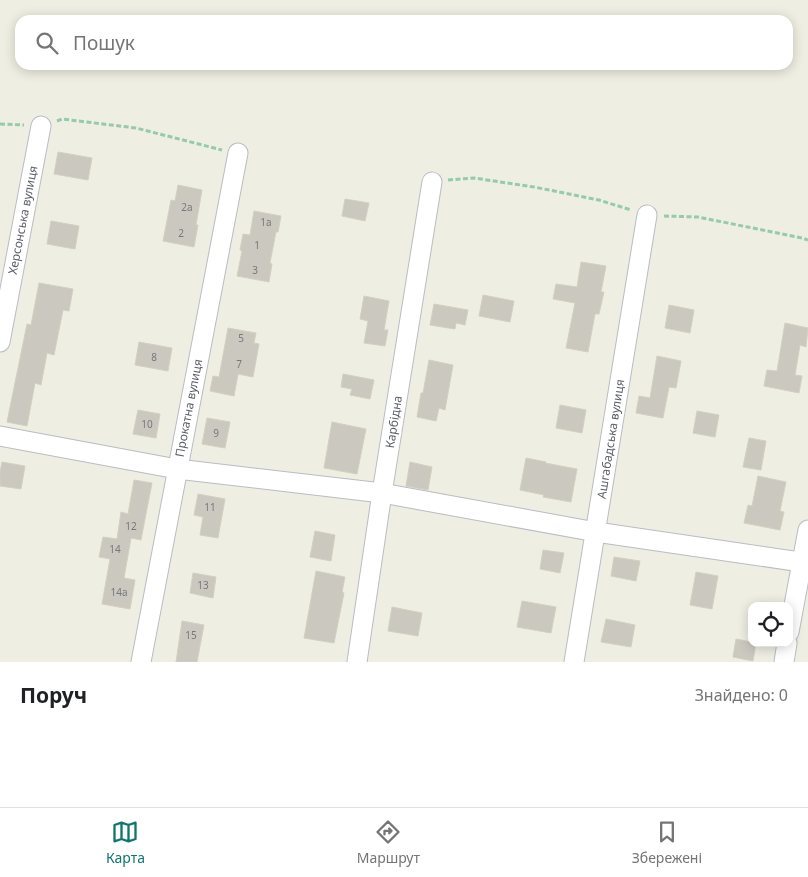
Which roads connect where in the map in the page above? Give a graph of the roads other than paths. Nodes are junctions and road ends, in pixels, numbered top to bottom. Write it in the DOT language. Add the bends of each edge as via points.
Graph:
graph roads {
  1 [pos="41,126"];
  2 [pos="238,154"];
  3 [pos="432,182"];
  4 [pos="647,215"];
  5 [pos="0,342"];
  6 [pos="0,436"];
  7 [pos="177,469"];
  8 [pos="382,493"];
  9 [pos="808,530"];
  10 [pos="596,532"];
  11 [pos="805,562"];
  12 [pos="793,614"];
  13 [pos="786,647"];
  14 [pos="141,662"];
  15 [pos="357,662"];
  16 [pos="574,662"];
  17 [pos="784,662"];
  1 -- 5 [label="street, Херсонська вулиця"];
  2 -- 7 [label="street, Прокатна вулиця"];
  3 -- 8 [label="street, Карбідна"];
  4 -- 10 [label="street, Ашгабадська вулиця"];
  6 -- 7 [label="street"];
  7 -- 8 [label="street"];
  7 -- 14 [label="street, Прокатна вулиця"];
  8 -- 10 [label="street"];
  8 -- 15 [label="street, Карбідна"];
  9 -- 11 [label="street"];
  10 -- 11 [label="street"];
  10 -- 16 [label="street, Ашгабадська вулиця"];
  11 -- 12 [label="street"];
  13 -- 17 [label="street"];
}
